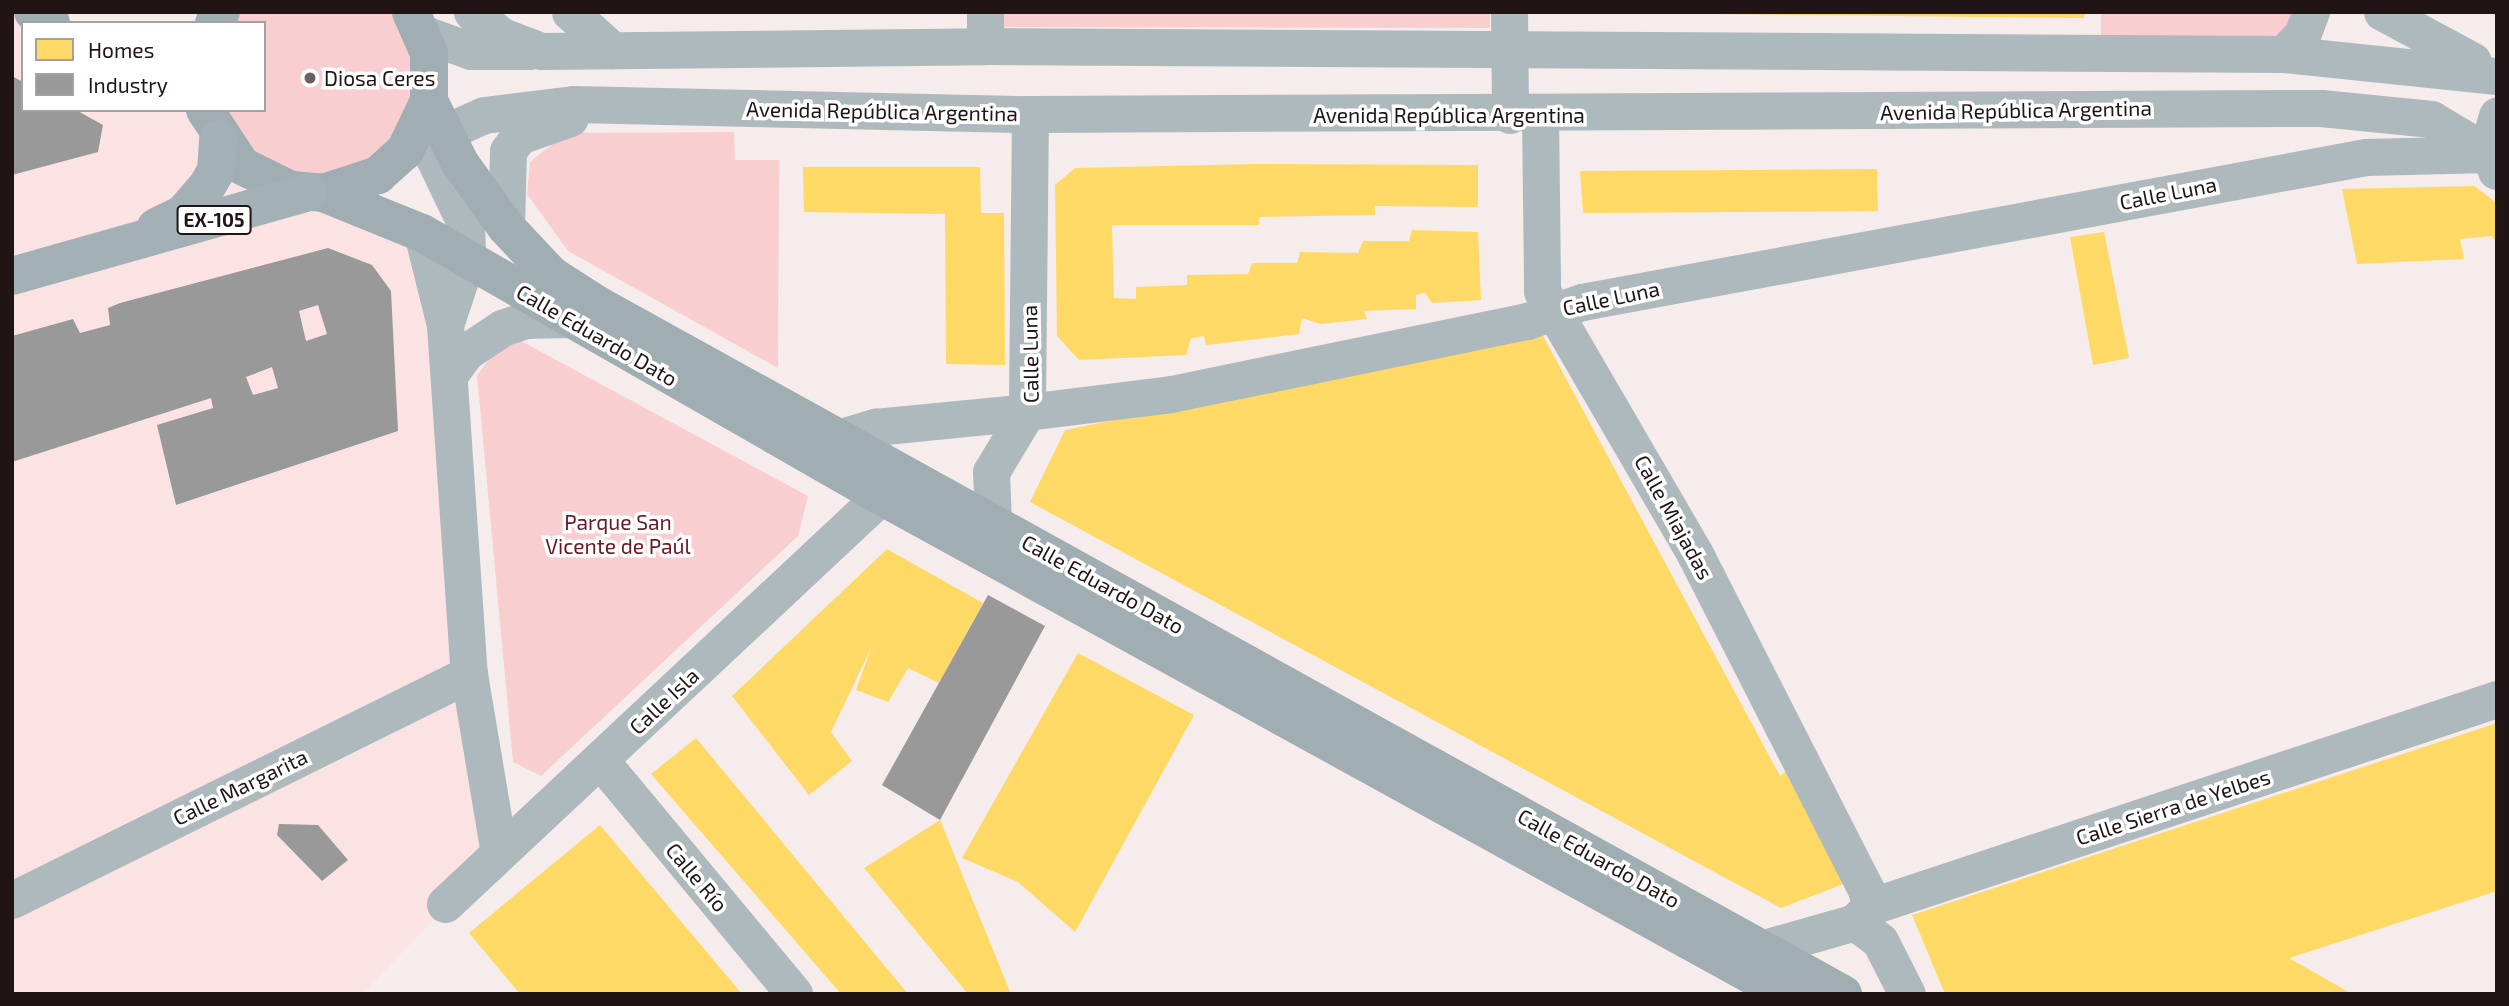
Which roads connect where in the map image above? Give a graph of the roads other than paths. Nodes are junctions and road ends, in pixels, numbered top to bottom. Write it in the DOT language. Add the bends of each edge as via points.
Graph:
graph roads {
  1 [pos="472,12"];
  2 [pos="570,12"];
  3 [pos="1509,12"];
  4 [pos="2311,12"];
  5 [pos="2382,12"];
  6 [pos="418,20"];
  7 [pos="985,29"];
  8 [pos="1510,48"];
  9 [pos="612,50"];
  10 [pos="541,51"];
  11 [pos="2283,54"];
  12 [pos="2497,70"];
  13 [pos="2497,76"];
  14 [pos="639,107"];
  15 [pos="1030,114"];
  16 [pos="1525,115"];
  17 [pos="2497,115"];
  18 [pos="208,118"];
  19 [pos="424,130"];
  20 [pos="2494,163"];
  21 [pos="316,192"];
  22 [pos="506,227"];
  23 [pos="422,233"];
  24 [pos="119,245"];
  25 [pos="467,259"];
  26 [pos="12,276"];
  27 [pos="1552,310"];
  28 [pos="569,319"];
  29 [pos="445,325"];
  30 [pos="450,374"];
  31 [pos="1027,412"];
  32 [pos="838,438"];
  33 [pos="881,496"];
  34 [pos="993,524"];
  35 [pos="468,674"];
  36 [pos="2497,699"];
  37 [pos="600,760"];
  38 [pos="499,853"];
  39 [pos="12,900"];
  40 [pos="445,904"];
  41 [pos="1862,915"];
  42 [pos="1764,948"];
  43 [pos="794,994"];
  44 [pos="1786,994"];
  45 [pos="1843,994"];
  46 [pos="1907,994"];
  1 -- 10 [label="street" via="502,36"];
  2 -- 9 [label="street"];
  3 -- 8 [label="street, Calle Miajadas"];
  4 -- 11 [label="street" via="2302,35"];
  5 -- 12 [label="street" via="2443,48"];
  6 -- 10 [label="street" via="471,51"];
  6 -- 19 [label="main road" via="432,72"];
  7 -- 8 [label="street"];
  7 -- 9 [label="street"];
  8 -- 11 [label="street"];
  8 -- 16 [label="street, Calle Miajadas"];
  9 -- 10 [label="street"];
  11 -- 13 [label="street"];
  14 -- 15 [label="street, Avenida República Argentina"];
  14 -- 19 [label="street, Avenida República Argentina" via="533,106"];
  14 -- 22 [label="street" via="561,120 519,135 508,151 503,177"];
  15 -- 16 [label="street, Avenida República Argentina"];
  15 -- 31 [label="street, Calle Luna"];
  16 -- 20 [label="street, Avenida República Argentina" via="2392,111 2431,119"];
  16 -- 27 [label="street, Calle Miajadas" via="1542,291"];
  17 -- 20 [label="street"];
  18 -- 21 [label="main road, Calle Eduardo Dato" via="262,180"];
  18 -- 24 [label="main road, EX-105" via="216,171 183,214"];
  19 -- 21 [label="main road" via="378,174"];
  19 -- 22 [label="main road, Calle Eduardo Dato" via="460,163"];
  19 -- 25 [label="street" via="466,225"];
  20 -- 27 [label="street, Calle Luna" via="2365,157"];
  21 -- 23 [label="main road, Calle Eduardo Dato"];
  21 -- 24 [label="main road, EX-105"];
  22 -- 32 [label="main road, Calle Eduardo Dato" via="551,275 574,290"];
  23 -- 25 [label="main road, Calle Eduardo Dato"];
  23 -- 29 [label="street" via="439,282"];
  24 -- 26 [label="main road, EX-105"];
  25 -- 28 [label="main road, Calle Eduardo Dato"];
  25 -- 29 [label="street"];
  27 -- 31 [label="street, Calle Luna" via="1527,321 1171,394"];
  27 -- 41 [label="street, Calle Miajadas" via="1569,327 1696,556 1867,892"];
  28 -- 30 [label="street" via="524,320 502,328 466,352"];
  28 -- 33 [label="main road, Calle Eduardo Dato"];
  29 -- 30 [label="street"];
  30 -- 35 [label="street"];
  31 -- 32 [label="street" via="875,427"];
  31 -- 34 [label="street" via="991,472"];
  32 -- 34 [label="main road, Calle Eduardo Dato"];
  33 -- 37 [label="street, Calle Isla"];
  33 -- 44 [label="main road, Calle Eduardo Dato"];
  34 -- 42 [label="main road, Calle Eduardo Dato"];
  35 -- 38 [label="street"];
  35 -- 39 [label="street, Calle Margarita"];
  36 -- 41 [label="street, Calle Sierra de Yelbes"];
  37 -- 38 [label="street, Calle Isla"];
  37 -- 43 [label="street, Calle Río"];
  38 -- 40 [label="street, Calle Isla"];
  41 -- 42 [label="street, Calle Sierra de Yelbes"];
  41 -- 46 [label="street"];
  42 -- 45 [label="main road, Calle Eduardo Dato"];
}
